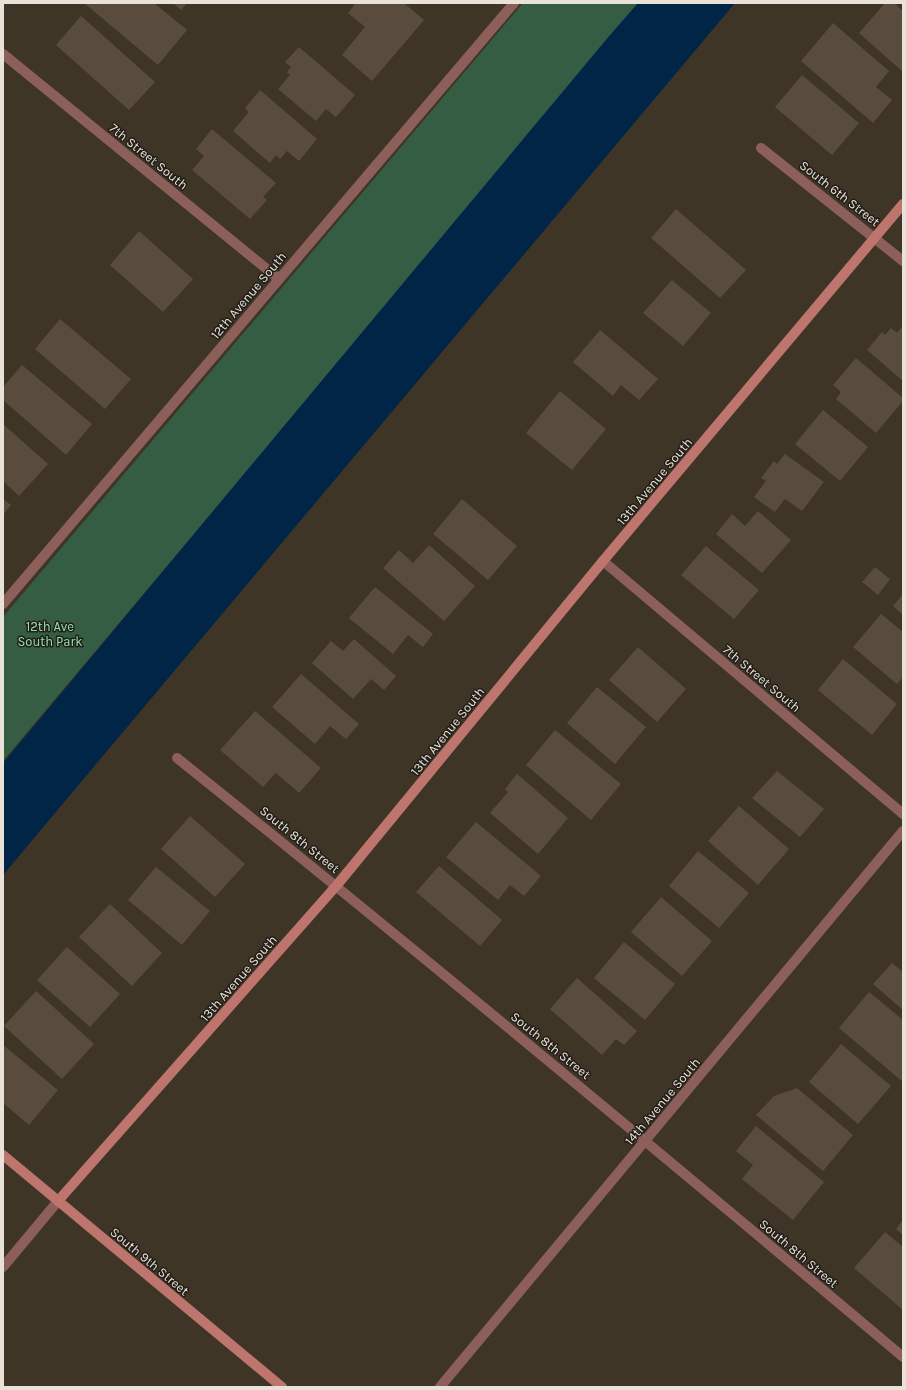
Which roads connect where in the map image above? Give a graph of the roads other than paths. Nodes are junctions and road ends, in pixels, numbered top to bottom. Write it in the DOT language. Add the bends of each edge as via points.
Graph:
graph roads {
  1 [pos="514,3"];
  2 [pos="3,54"];
  3 [pos="761,148"];
  4 [pos="903,204"];
  5 [pos="876,237"];
  6 [pos="903,261"];
  7 [pos="279,279"];
  8 [pos="603,561"];
  9 [pos="3,604"];
  10 [pos="177,758"];
  11 [pos="903,814"];
  12 [pos="903,831"];
  13 [pos="337,885"];
  14 [pos="646,1140"];
  15 [pos="3,1155"];
  16 [pos="58,1201"];
  17 [pos="3,1267"];
  18 [pos="903,1357"];
  19 [pos="282,1387"];
  20 [pos="440,1387"];
  1 -- 7 [label="street, 12th Avenue South"];
  2 -- 7 [label="street, 7th Street South"];
  3 -- 5 [label="street, South 6th Street"];
  4 -- 5 [label="street, 13th Avenue South"];
  5 -- 6 [label="street, South 6th Street"];
  5 -- 8 [label="street, 13th Avenue South"];
  7 -- 9 [label="street, 12th Avenue South"];
  8 -- 11 [label="street, 7th Street South"];
  8 -- 13 [label="street, 13th Avenue South"];
  10 -- 13 [label="street, South 8th Street"];
  12 -- 14 [label="street, 14th Avenue South"];
  13 -- 14 [label="street, South 8th Street"];
  13 -- 16 [label="street, 13th Avenue South"];
  14 -- 18 [label="street, South 8th Street"];
  14 -- 20 [label="street, 14th Avenue South"];
  15 -- 16 [label="street, South 9th Street"];
  16 -- 17 [label="street, 13th Avenue South"];
  16 -- 19 [label="street, South 9th Street"];
}
